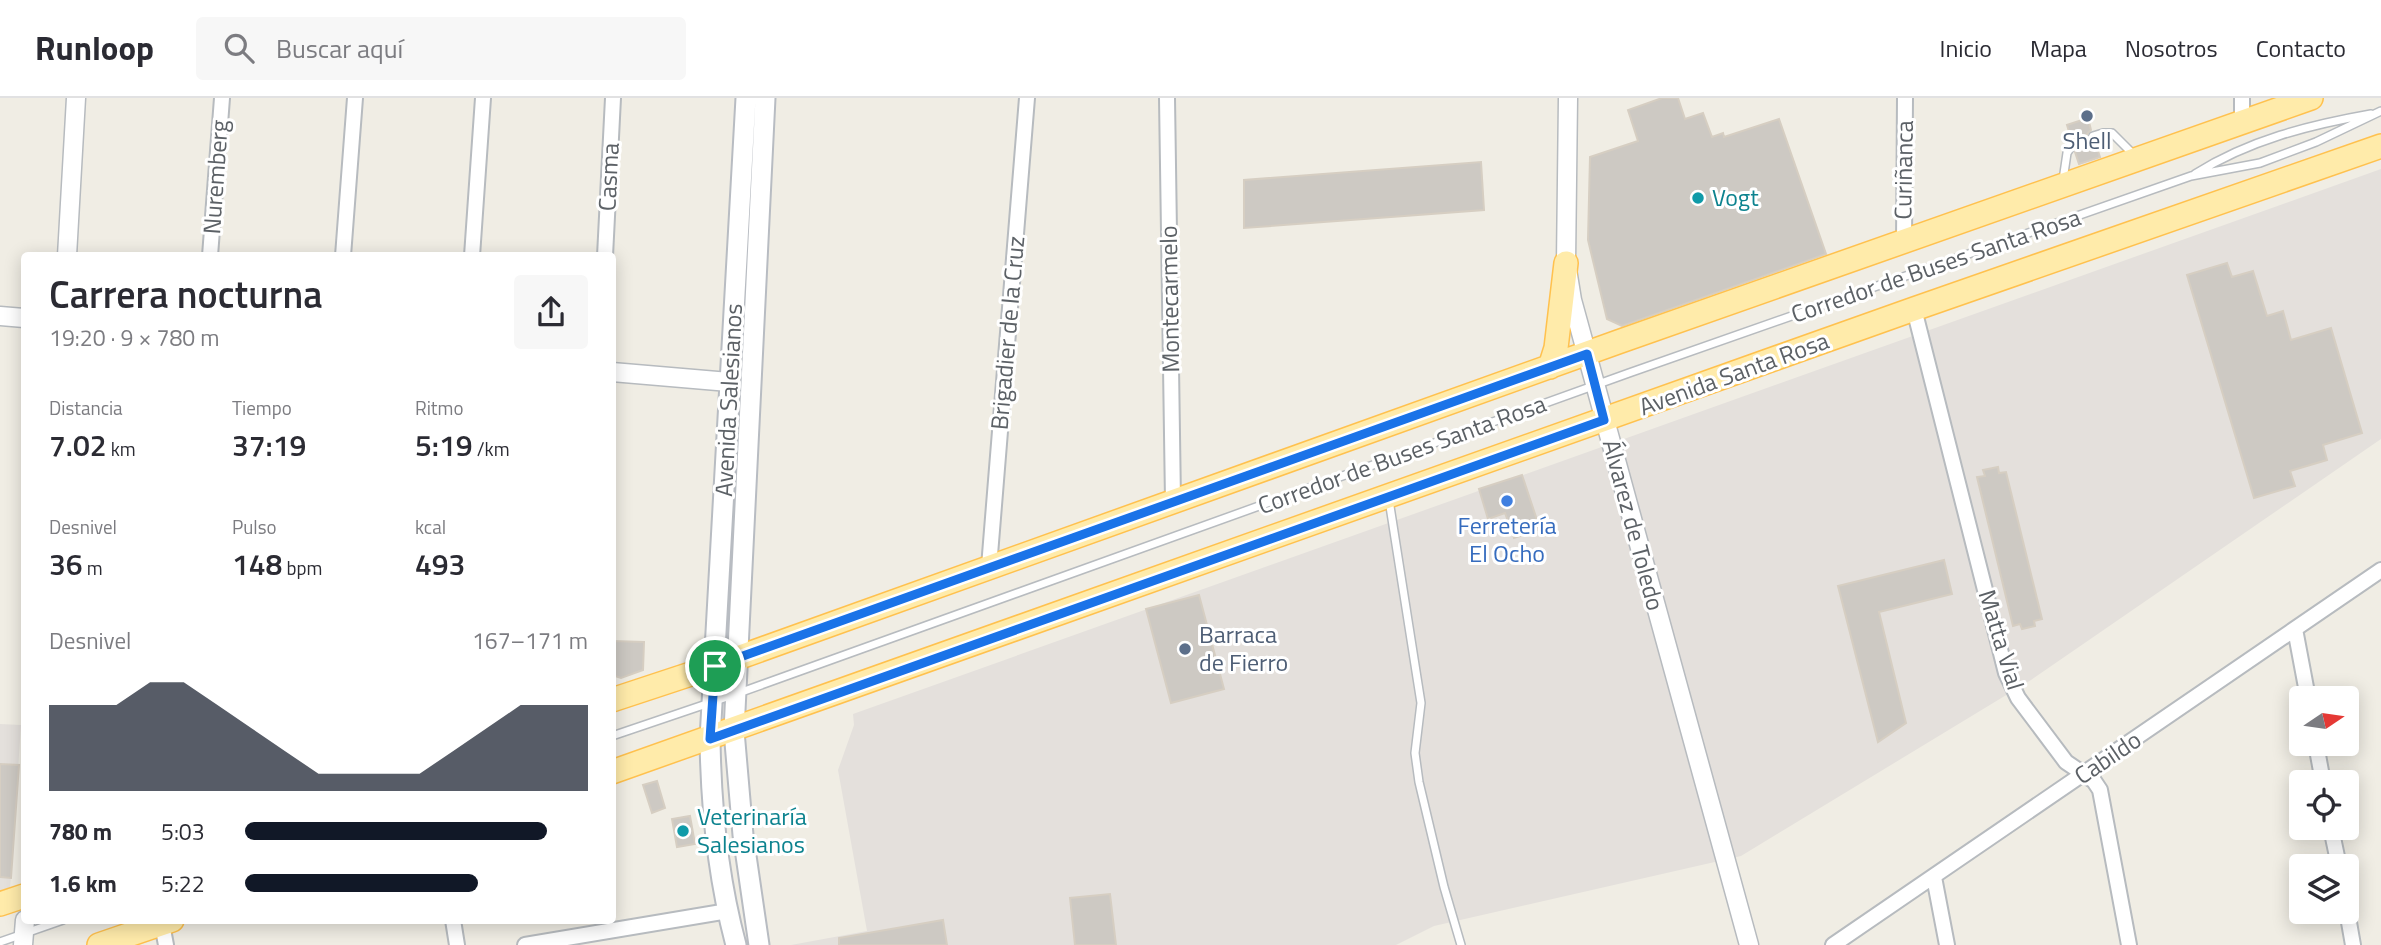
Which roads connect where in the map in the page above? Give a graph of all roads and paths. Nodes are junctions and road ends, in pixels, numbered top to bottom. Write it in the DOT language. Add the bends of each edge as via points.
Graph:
graph roads {
  1 [pos="76,98"];
  2 [pos="222,98"];
  3 [pos="355,98"];
  4 [pos="483,98"];
  5 [pos="613,98"];
  6 [pos="746,98"];
  7 [pos="765,98"];
  8 [pos="1027,98"];
  9 [pos="1167,98"];
  10 [pos="1568,98"];
  11 [pos="1905,98"];
  12 [pos="2242,98"];
  13 [pos="2311,98"];
  14 [pos="2380,112"];
  15 [pos="2242,122"];
  16 [pos="2093,136"];
  17 [pos="2073,144"];
  18 [pos="2381,146"];
  19 [pos="2138,159"];
  20 [pos="2191,176"];
  21 [pos="2062,186"];
  22 [pos="1904,242"];
  23 [pos="67,252"];
  24 [pos="210,252"];
  25 [pos="343,252"];
  26 [pos="472,252"];
  27 [pos="605,252"];
  28 [pos="1566,262"];
  29 [pos="1914,309"];
  30 [pos="0,316"];
  31 [pos="21,318"];
  32 [pos="1587,354"];
  33 [pos="1550,366"];
  34 [pos="616,372"];
  35 [pos="729,382"];
  36 [pos="1595,386"];
  37 [pos="1604,420"];
  38 [pos="1388,496"];
  39 [pos="1173,501"];
  40 [pos="989,568"];
  41 [pos="2381,570"];
  42 [pos="2295,629"];
  43 [pos="738,657"];
  44 [pos="715,666"];
  45 [pos="2306,686"];
  46 [pos="736,694"];
  47 [pos="616,699"];
  48 [pos="713,702"];
  49 [pos="734,731"];
  50 [pos="616,735"];
  51 [pos="710,739"];
  52 [pos="616,771"];
  53 [pos="2084,775"];
  54 [pos="1934,877"];
  55 [pos="21,898"];
  56 [pos="0,904"];
  57 [pos="728,911"];
  58 [pos="51,924"];
  59 [pos="454,924"];
  60 [pos="2349,924"];
  61 [pos="167,930"];
  62 [pos="24,933"];
  63 [pos="0,942"];
  64 [pos="99,945"];
  65 [pos="457,945"];
  66 [pos="525,945"];
  67 [pos="736,945"];
  68 [pos="759,945"];
  69 [pos="1461,945"];
  70 [pos="1749,945"];
  71 [pos="1833,945"];
  72 [pos="1947,945"];
  73 [pos="2129,945"];
  74 [pos="2353,945"];
  1 -- 23 [label="street"];
  2 -- 24 [label="street, Nuremberg"];
  3 -- 25 [label="street"];
  4 -- 26 [label="street"];
  5 -- 27 [label="street, Casma"];
  6 -- 35 [label="main road, Avenida Salesianos"];
  7 -- 43 [label="main road, Avenida Salesianos"];
  8 -- 40 [label="street, Brigadier de la Cruz"];
  9 -- 39 [label="street, Montecarmelo"];
  10 -- 28 [label="street, Álvarez de Toledo"];
  11 -- 22 [label="street, Curiñanca"];
  12 -- 15 [label="street"];
  13 -- 15 [label="main road"];
  14 -- 20 [label="lane, Corredor de Buses Santa Rosa" via="2260,163"];
  14 -- 20 [label="lane, Corredor de Buses Santa Rosa" via="2282,134"];
  15 -- 19 [label="main road"];
  16 -- 19 [label="lane" via="2112,133"];
  17 -- 21 [label="lane" via="2067,153"];
  18 -- 29 [label="main road, Avenida Santa Rosa"];
  19 -- 21 [label="main road"];
  20 -- 36 [label="lane, Corredor de Buses Santa Rosa"];
  21 -- 22 [label="main road"];
  22 -- 32 [label="main road"];
  28 -- 32 [label="street, Álvarez de Toledo"];
  28 -- 33 [label="main road"];
  29 -- 37 [label="main road, Avenida Santa Rosa"];
  29 -- 53 [label="street, Matta Vial" via="2011,686 2066,762"];
  30 -- 31 [label="street"];
  32 -- 33 [label="main road"];
  32 -- 36 [label="street, Álvarez de Toledo"];
  33 -- 39 [label="main road"];
  34 -- 35 [label="street"];
  35 -- 44 [label="main road, Avenida Salesianos"];
  36 -- 37 [label="street, Álvarez de Toledo"];
  36 -- 46 [label="lane, Corredor de Buses Santa Rosa"];
  37 -- 38 [label="main road, Avenida Santa Rosa"];
  37 -- 70 [label="street, Álvarez de Toledo"];
  38 -- 49 [label="main road, Avenida Santa Rosa"];
  38 -- 69 [label="lane" via="1421,703 1415,753 1419,782"];
  39 -- 40 [label="main road"];
  40 -- 43 [label="main road"];
  41 -- 42 [label="street, Cabildo"];
  42 -- 45 [label="street"];
  42 -- 53 [label="street, Cabildo"];
  43 -- 44 [label="main road"];
  43 -- 46 [label="main road, Avenida Salesianos"];
  44 -- 47 [label="main road"];
  44 -- 48 [label="main road, Avenida Salesianos"];
  46 -- 48 [label="lane, Corredor de Buses Santa Rosa"];
  46 -- 49 [label="main road, Avenida Salesianos"];
  48 -- 50 [label="lane, Corredor de Buses Santa Rosa"];
  48 -- 51 [label="main road, Avenida Salesianos"];
  49 -- 51 [label="main road, Avenida Santa Rosa"];
  49 -- 68 [label="main road, Avenida Salesianos"];
  51 -- 52 [label="main road, Avenida Santa Rosa"];
  51 -- 57 [label="main road, Avenida Salesianos" via="714,819"];
  53 -- 54 [label="street, Cabildo"];
  53 -- 73 [label="street, Matta Vial" via="2100,790"];
  54 -- 71 [label="street, Cabildo"];
  54 -- 72 [label="street"];
  55 -- 56 [label="main road"];
  57 -- 66 [label="street"];
  57 -- 67 [label="main road, Avenida Salesianos"];
  58 -- 62 [label="lane"];
  59 -- 65 [label="street"];
  60 -- 74 [label="street"];
  61 -- 64 [label="main road"];
  62 -- 63 [label="lane"];
}
